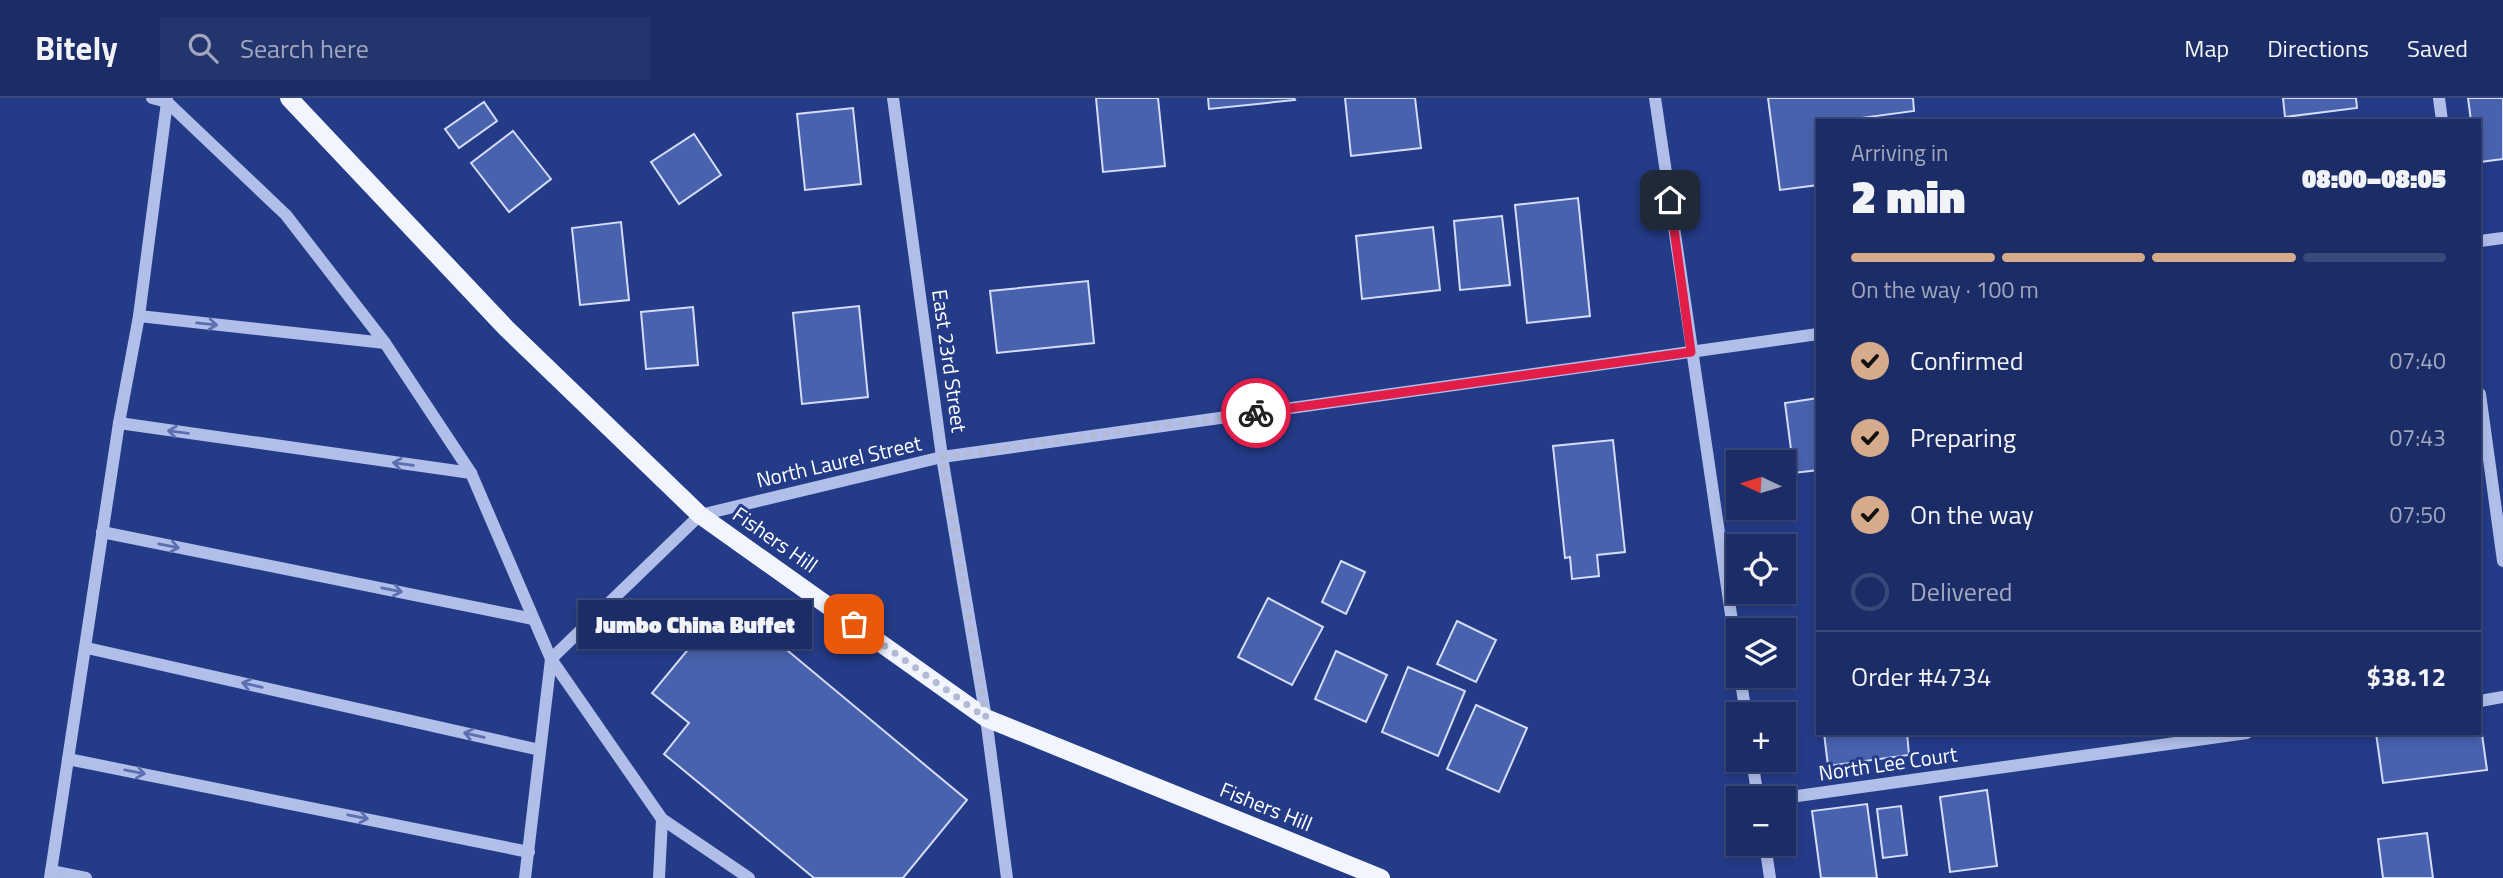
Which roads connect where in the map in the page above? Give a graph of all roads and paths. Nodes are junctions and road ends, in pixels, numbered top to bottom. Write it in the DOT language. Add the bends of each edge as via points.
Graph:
graph roads {
  1 [pos="152,98"];
  2 [pos="893,98"];
  3 [pos="1655,98"];
  4 [pos="2439,98"];
  5 [pos="295,99"];
  6 [pos="167,100"];
  7 [pos="2442,119"];
  8 [pos="2503,238"];
  9 [pos="2481,241"];
  10 [pos="139,316"];
  11 [pos="1816,334"];
  12 [pos="385,343"];
  13 [pos="1691,352"];
  14 [pos="2481,401"];
  15 [pos="119,423"];
  16 [pos="942,457"];
  17 [pos="471,473"];
  18 [pos="700,515"];
  19 [pos="102,532"];
  20 [pos="2503,561"];
  21 [pos="1731,618"];
  22 [pos="533,619"];
  23 [pos="87,648"];
  24 [pos="551,659"];
  25 [pos="2503,697"];
  26 [pos="2481,701"];
  27 [pos="986,718"];
  28 [pos="2233,735"];
  29 [pos="540,750"];
  30 [pos="68,759"];
  31 [pos="1796,796"];
  32 [pos="662,819"];
  33 [pos="529,852"];
  34 [pos="1767,856"];
  35 [pos="50,875"];
  36 [pos="86,878"];
  37 [pos="525,878"];
  38 [pos="659,878"];
  39 [pos="749,878"];
  40 [pos="1007,878"];
  41 [pos="1381,878"];
  42 [pos="1770,878"];
  1 -- 6 [label="street"];
  2 -- 16 [label="street, East 23rd Street"];
  3 -- 13 [label="street"];
  4 -- 7 [label="street"];
  5 -- 18 [label="main road, Fishers Hill" via="506,328"];
  6 -- 10 [label="street"];
  6 -- 12 [label="street" via="286,215"];
  8 -- 9 [label="street"];
  10 -- 12 [label="street, one-way"];
  10 -- 15 [label="street"];
  11 -- 13 [label="street, North Laurel Street"];
  12 -- 17 [label="street"];
  13 -- 16 [label="street, North Laurel Street"];
  13 -- 21 [label="street"];
  14 -- 20 [label="street"];
  17 -- 15 [label="street, one-way"];
  15 -- 19 [label="street"];
  16 -- 18 [label="street, North Laurel Street"];
  16 -- 27 [label="street, East 23rd Street"];
  17 -- 22 [label="street"];
  18 -- 24 [label="street"];
  18 -- 27 [label="main road, Fishers Hill"];
  19 -- 22 [label="street, one-way"];
  19 -- 23 [label="street"];
  22 -- 24 [label="street"];
  29 -- 23 [label="street, one-way"];
  23 -- 30 [label="street"];
  24 -- 29 [label="street"];
  24 -- 32 [label="street"];
  25 -- 26 [label="street"];
  27 -- 40 [label="street, East 23rd Street"];
  27 -- 41 [label="main road, Fishers Hill"];
  28 -- 31 [label="street, North Lee Court"];
  29 -- 33 [label="street"];
  30 -- 33 [label="street, one-way"];
  30 -- 35 [label="street"];
  32 -- 38 [label="street"];
  32 -- 39 [label="street"];
  33 -- 37 [label="street"];
  34 -- 42 [label="street"];
  35 -- 36 [label="street"];
}
